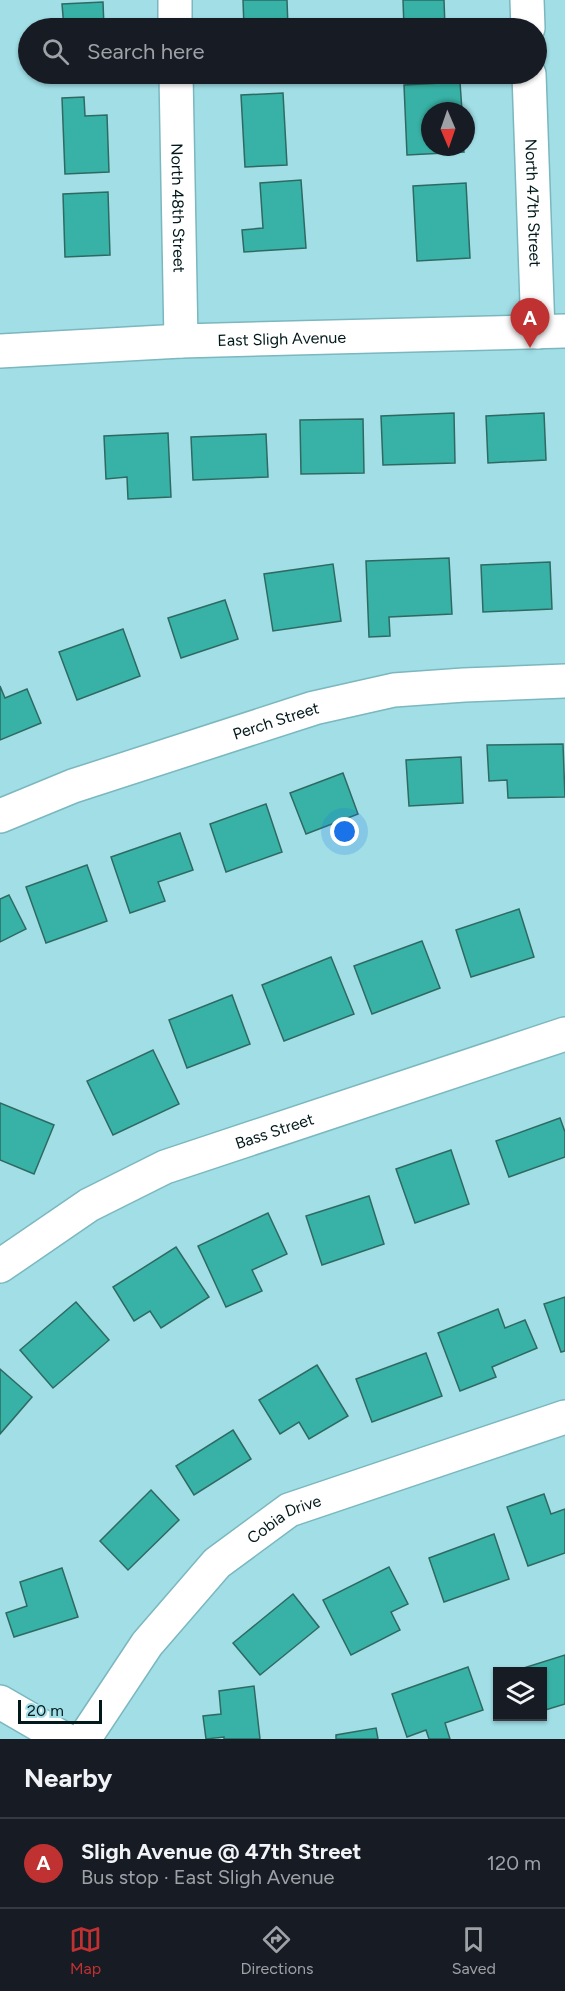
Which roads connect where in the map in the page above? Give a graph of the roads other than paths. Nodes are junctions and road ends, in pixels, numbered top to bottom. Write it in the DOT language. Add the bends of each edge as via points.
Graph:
graph roads {
  1 [pos="175,0"];
  2 [pos="527,0"];
  3 [pos="176,18"];
  4 [pos="528,18"];
  5 [pos="176,84"];
  6 [pos="530,84"];
  7 [pos="552,332"];
  8 [pos="181,341"];
  9 [pos="0,351"];
  10 [pos="565,681"];
  11 [pos="0,816"];
  12 [pos="565,1034"];
  13 [pos="0,1266"];
  14 [pos="565,1418"];
  15 [pos="0,1702"];
  16 [pos="64,1739"];
  17 [pos="84,1739"];
  1 -- 3 [label="street"];
  2 -- 4 [label="street"];
  5 -- 8 [label="street, North 48th Street"];
  6 -- 7 [label="street, North 47th Street"];
  7 -- 8 [label="street, East Sligh Avenue"];
  8 -- 9 [label="street, East Sligh Avenue"];
  10 -- 11 [label="street, Perch Street" via="394,690 314,708 73,786"];
  12 -- 13 [label="street, Bass Street" via="165,1167 89,1205"];
  14 -- 17 [label="street, Cobia Drive" via="289,1510 216,1563 147,1644"];
  15 -- 16 [label="street"];
}
